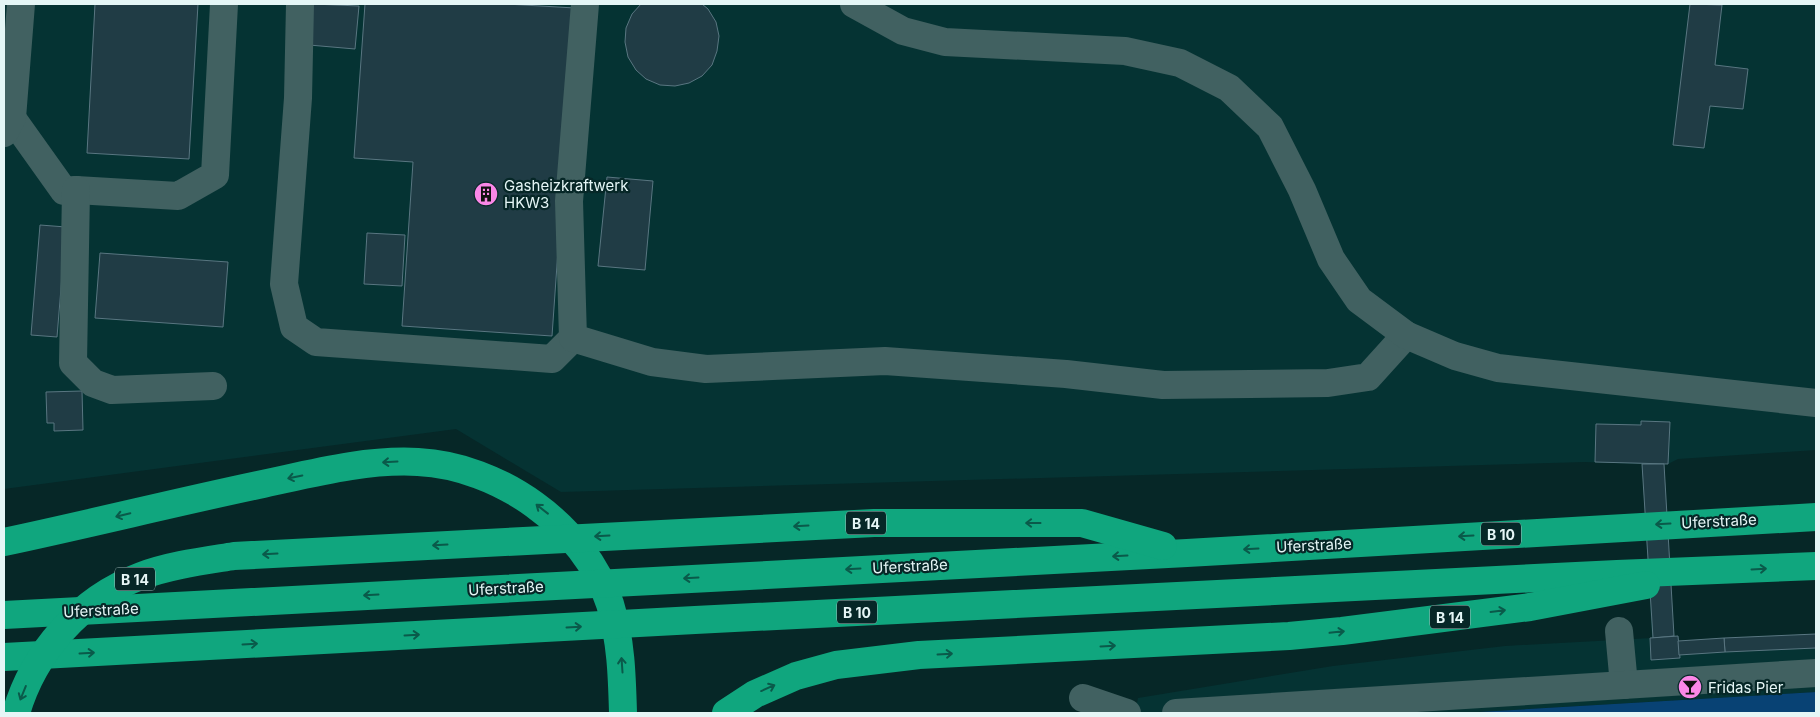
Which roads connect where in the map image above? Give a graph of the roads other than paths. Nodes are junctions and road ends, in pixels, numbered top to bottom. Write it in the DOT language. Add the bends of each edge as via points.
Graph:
graph roads {
  1 [pos="21,4"];
  2 [pos="224,4"];
  3 [pos="300,4"];
  4 [pos="585,4"];
  5 [pos="854,4"];
  6 [pos="8,126"];
  7 [pos="76,190"];
  8 [pos="1406,335"];
  9 [pos="572,338"];
  10 [pos="213,386"];
  11 [pos="1816,403"];
  12 [pos="1816,517"];
  13 [pos="4,542"];
  14 [pos="1186,553"];
  15 [pos="1816,566"];
  16 [pos="1711,571"];
  17 [pos="4,615"];
  18 [pos="1619,631"];
  19 [pos="4,658"];
  20 [pos="1816,674"];
  21 [pos="1624,686"];
  22 [pos="1083,698"];
  23 [pos="16,713"];
  24 [pos="623,713"];
  25 [pos="726,713"];
  26 [pos="1127,713"];
  27 [pos="1176,713"];
  1 -- 6 [label="lane"];
  2 -- 7 [label="lane" via="215,176 178,196"];
  3 -- 9 [label="lane" via="298,98 284,284 294,327 316,342 552,359"];
  4 -- 9 [label="lane" via="569,201"];
  5 -- 8 [label="lane" via="903,32 945,42 1125,51 1180,62 1229,88 1270,127 1302,190 1331,259 1359,300"];
  6 -- 7 [label="lane" via="64,191"];
  7 -- 10 [label="lane" via="74,363 93,383 112,390"];
  8 -- 9 [label="lane" via="1368,377 1328,384 1162,385 1066,374 885,361 706,369 652,362"];
  8 -- 11 [label="lane" via="1455,356 1498,368"];
  12 -- 14 [label="highway, Uferstraße / B 10, one-way"];
  24 -- 13 [label="highway, one-way" via="619,638 609,602 580,548 539,506 485,477 439,464 398,462 343,467"];
  14 -- 17 [label="highway, Uferstraße / B 10, one-way"];
  14 -- 23 [label="highway, B 14, one-way" via="1082,523 874,523 234,556 184,564 141,576 118,586 76,615 46,649 23,691"];
  16 -- 15 [label="highway, B 10, one-way"];
  19 -- 16 [label="highway, B 10, one-way" via="1012,604"];
  25 -- 16 [label="highway, B 14, one-way" via="755,694 796,676 836,665 897,657 1342,632 1530,607"];
  18 -- 21 [label="lane"];
  20 -- 21 [label="lane"];
  21 -- 27 [label="lane"];
  22 -- 26 [label="lane"];
}
